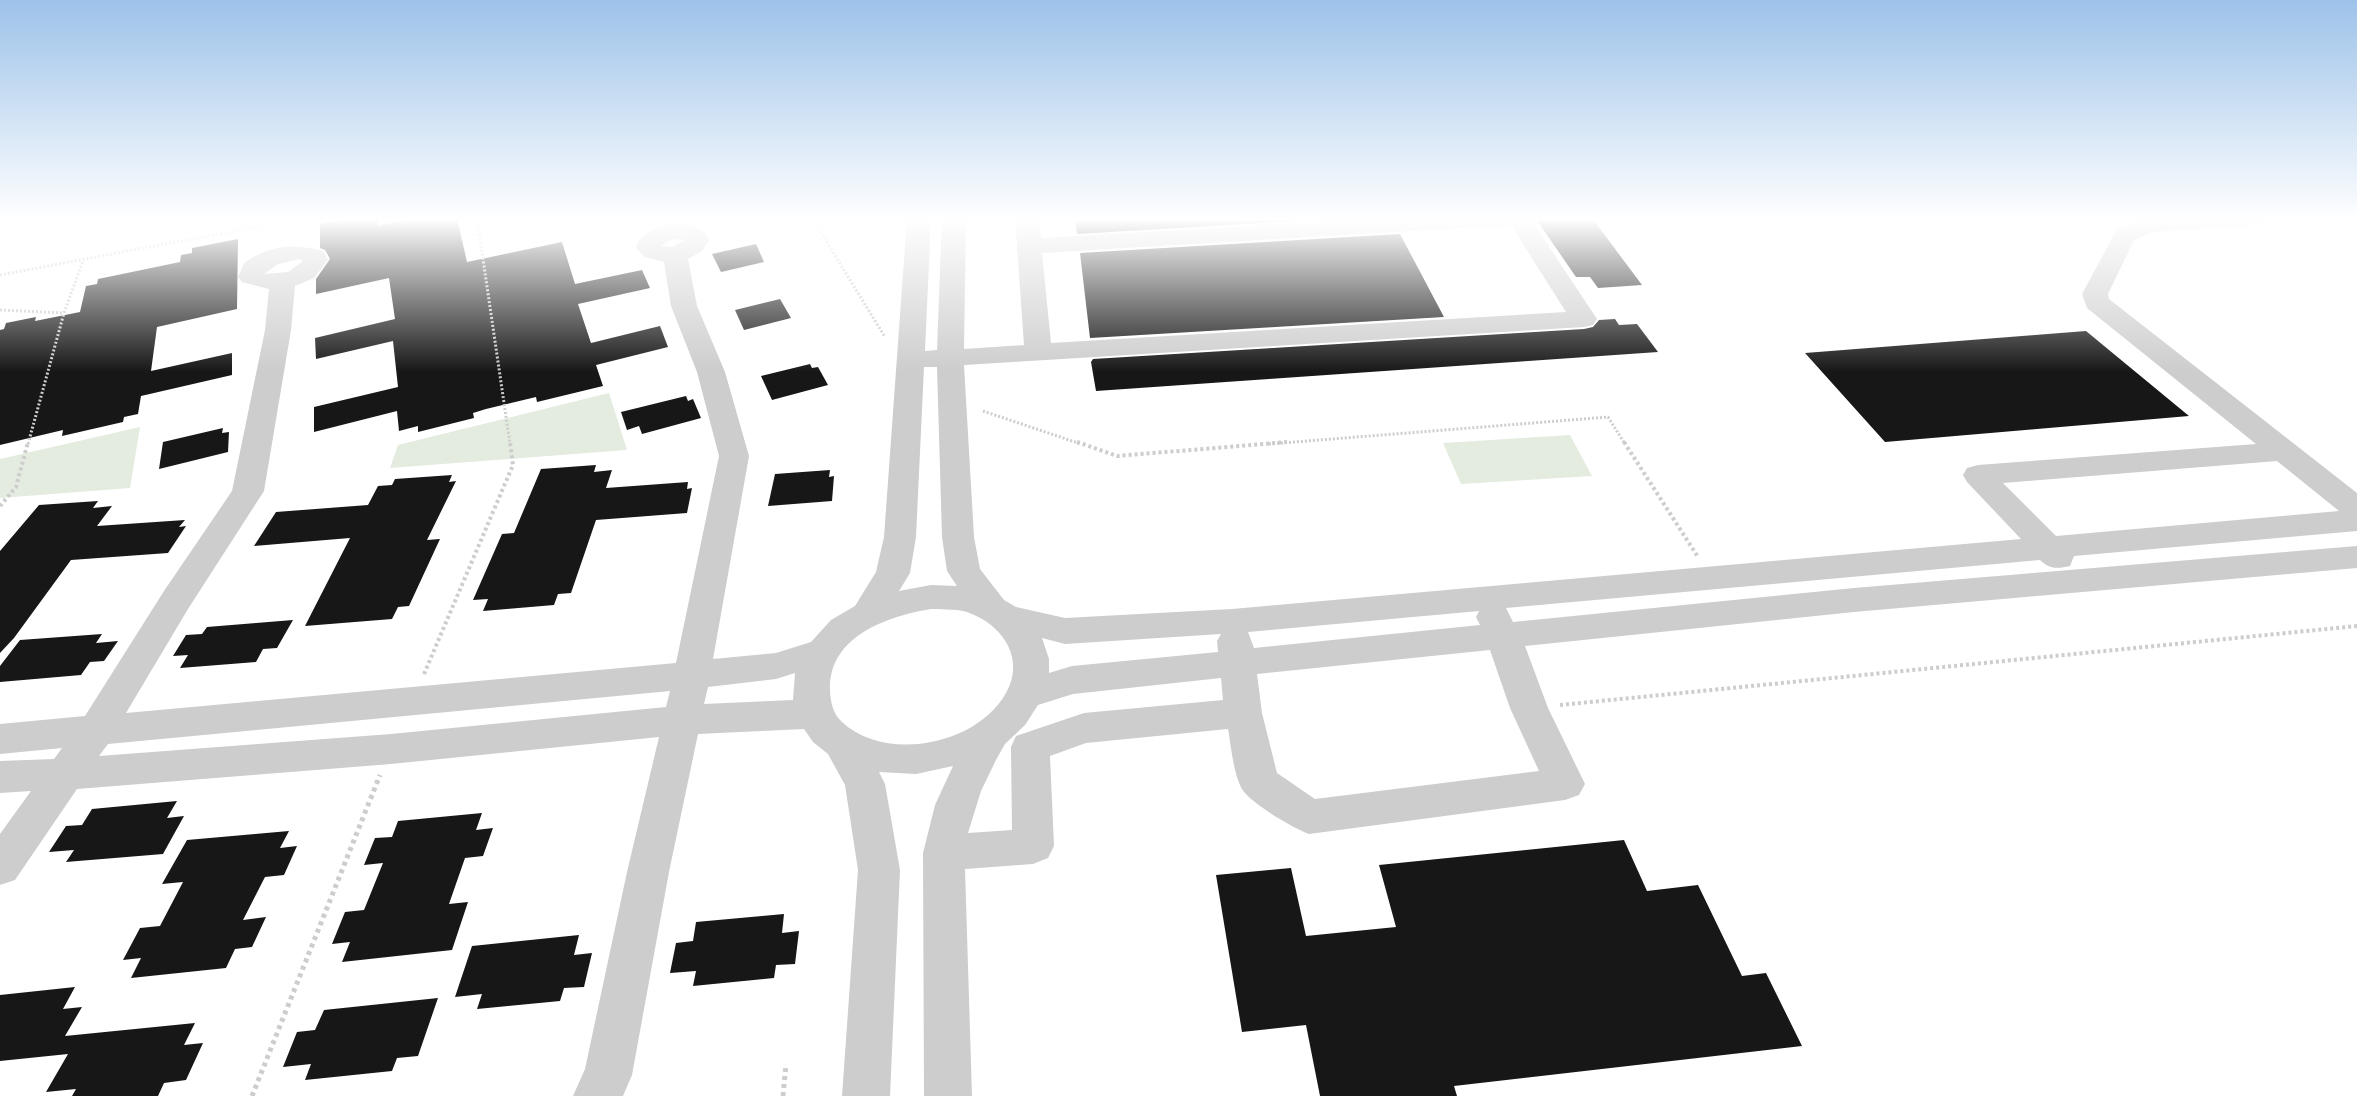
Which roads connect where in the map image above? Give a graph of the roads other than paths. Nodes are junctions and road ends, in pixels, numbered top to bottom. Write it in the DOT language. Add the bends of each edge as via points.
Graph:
graph roads {
  1 [pos="676,269"];
  2 [pos="911,269"];
  3 [pos="953,269"];
  4 [pos="1031,269"];
  5 [pos="1551,269"];
  6 [pos="2107,269"];
  7 [pos="283,280"];
  8 [pos="1038,352"];
  9 [pos="898,354"];
  10 [pos="950,357"];
  11 [pos="2285,451"];
  12 [pos="2357,509"];
  13 [pos="2357,520"];
  14 [pos="2048,548"];
  15 [pos="2357,556"];
  16 [pos="2085,581"];
  17 [pos="1483,598"];
  18 [pos="868,613"];
  19 [pos="1000,613"];
  20 [pos="1232,621"];
  21 [pos="1503,636"];
  22 [pos="822,652"];
  23 [pos="1239,664"];
  24 [pos="692,675"];
  25 [pos="1026,695"];
  26 [pos="1243,713"];
  27 [pos="682,720"];
  28 [pos="97,729"];
  29 [pos="828,729"];
  30 [pos="991,734"];
  31 [pos="0,739"];
  32 [pos="66,774"];
  33 [pos="0,777"];
  34 [pos="944,853"];
  35 [pos="0,867"];
  36 [pos="597,1096"];
  37 [pos="866,1096"];
  38 [pos="948,1096"];
  1 -- 24 [label="street" via="684,306 711,372 734,456"];
  2 -- 9 [label="street"];
  3 -- 10 [label="street"];
  4 -- 8 [label="street"];
  5 -- 8 [label="street" via="1584,319"];
  6 -- 11 [label="street" via="2095,294 2097,302"];
  7 -- 28 [label="street" via="278,330 248,491"];
  8 -- 10 [label="street"];
  9 -- 10 [label="street"];
  9 -- 18 [label="street" via="900,537 893,573"];
  10 -- 19 [label="street" via="958,537 964,571"];
  11 -- 12 [label="street"];
  11 -- 14 [label="street" via="1978,475"];
  13 -- 14 [label="street"];
  14 -- 16 [label="street"];
  14 -- 17 [label="street"];
  15 -- 16 [label="street"];
  16 -- 21 [label="street"];
  17 -- 20 [label="street"];
  17 -- 21 [label="street"];
  18 -- 19 [label="street" via="898,602 931,597 963,599"];
  18 -- 22 [label="street" via="842,630"];
  19 -- 20 [label="street" via="1065,631"];
  19 -- 25 [label="street" via="1023,634 1031,653 1032,674"];
  20 -- 23 [label="street"];
  21 -- 23 [label="street"];
  21 -- 26 [label="street" via="1529,708 1565,784 1309,817 1259,782"];
  22 -- 24 [label="street" via="776,666"];
  22 -- 29 [label="street" via="812,672 810,694"];
  23 -- 25 [label="street" via="1072,680"];
  23 -- 26 [label="street"];
  24 -- 27 [label="street"];
  24 -- 28 [label="street"];
  25 -- 30 [label="street" via="1012,716"];
  26 -- 34 [label="street" via="1084,728 1030,747 1033,846"];
  27 -- 29 [label="street"];
  27 -- 32 [label="street" via="391,749"];
  27 -- 36 [label="street" via="608,1075"];
  28 -- 31 [label="street"];
  28 -- 32 [label="street"];
  29 -- 30 [label="street" via="876,757 915,760 956,751"];
  29 -- 37 [label="street" via="865,784 879,870"];
  30 -- 34 [label="street" via="968,774 949,821"];
  32 -- 33 [label="street"];
  32 -- 35 [label="street"];
  34 -- 38 [label="street"];
}
